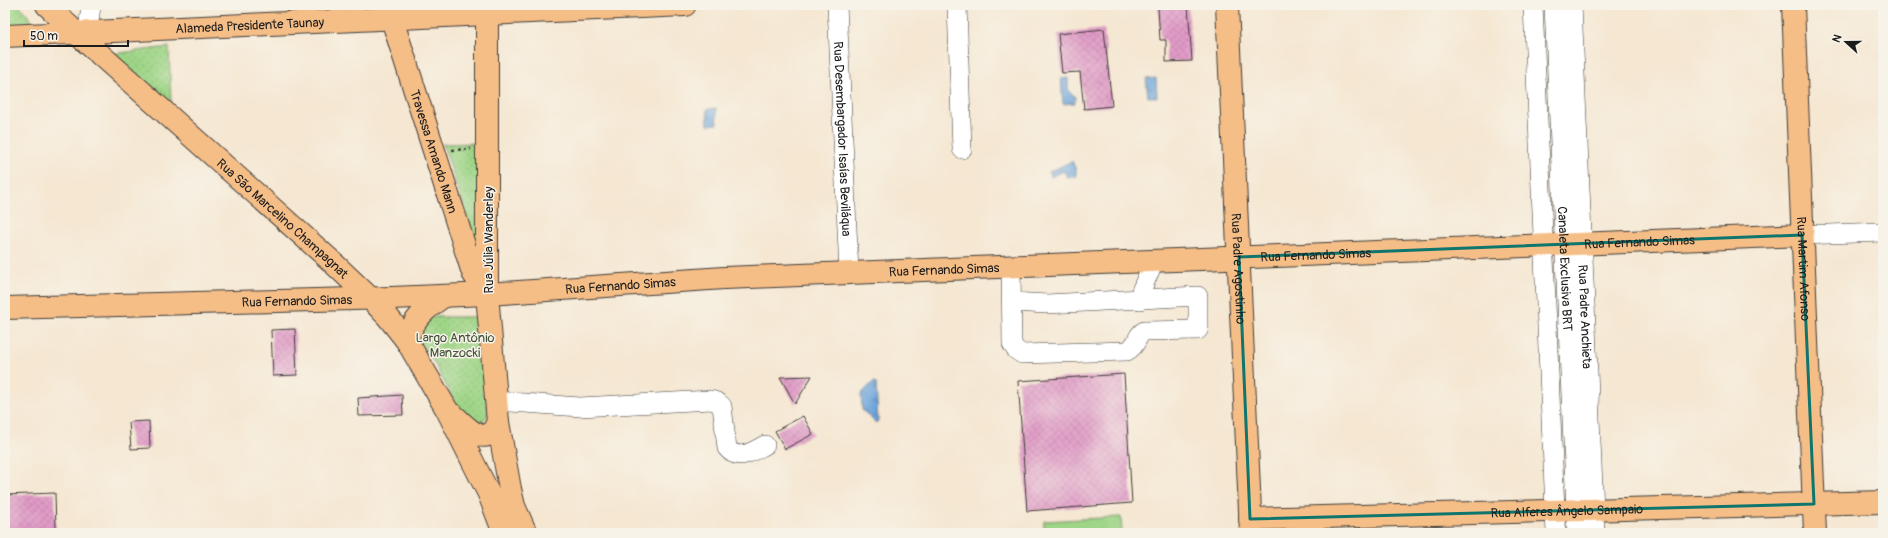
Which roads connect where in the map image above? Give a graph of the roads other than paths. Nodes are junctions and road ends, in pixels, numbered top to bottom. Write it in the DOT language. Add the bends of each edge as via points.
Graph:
graph roads {
  1 [pos="47,5"];
  2 [pos="91,5"];
  3 [pos="373,5"];
  4 [pos="685,5"];
  5 [pos="837,5"];
  6 [pos="957,5"];
  7 [pos="1227,5"];
  8 [pos="1533,5"];
  9 [pos="1554,5"];
  10 [pos="1572,5"];
  11 [pos="1792,5"];
  12 [pos="487,10"];
  13 [pos="389,12"];
  14 [pos="82,33"];
  15 [pos="5,36"];
  16 [pos="962,149"];
  17 [pos="1883,232"];
  18 [pos="1802,235"];
  19 [pos="1564,244"];
  20 [pos="1239,258"];
  21 [pos="329,259"];
  22 [pos="1154,261"];
  23 [pos="1011,266"];
  24 [pos="849,273"];
  25 [pos="488,294"];
  26 [pos="444,296"];
  27 [pos="371,299"];
  28 [pos="320,300"];
  29 [pos="1140,300"];
  30 [pos="1012,302"];
  31 [pos="5,308"];
  32 [pos="407,341"];
  33 [pos="497,401"];
  34 [pos="447,410"];
  35 [pos="498,422"];
  36 [pos="765,445"];
  37 [pos="1883,502"];
  38 [pos="1814,504"];
  39 [pos="1575,510"];
  40 [pos="1250,526"];
  41 [pos="504,533"];
  42 [pos="526,533"];
  43 [pos="1556,533"];
  44 [pos="1577,533"];
  45 [pos="1595,533"];
  46 [pos="1815,533"];
  1 -- 14 [label="main road, Rua São Marcelino Champagnat"];
  2 -- 14 [label="street"];
  3 -- 13 [label="main road"];
  4 -- 12 [label="main road, Alameda Presidente Taunay"];
  5 -- 24 [label="street, Rua Desembargador Isaías Beviláqua"];
  6 -- 16 [label="street"];
  7 -- 20 [label="main road, Rua Padre Agostinho"];
  8 -- 19 [label="street, Rua Padre Anchieta"];
  9 -- 19 [label="street, Canaleta Exclusiva BRT"];
  10 -- 19 [label="street, Rua Padre Anchieta"];
  11 -- 18 [label="main road, Rua Martim Afonso"];
  12 -- 13 [label="main road, Alameda Presidente Taunay"];
  12 -- 25 [label="main road, Rua Júlia Wanderley"];
  13 -- 14 [label="main road, Alameda Presidente Taunay"];
  13 -- 25 [label="main road, Travessa Amando Mann" via="473,273"];
  14 -- 15 [label="main road, Alameda Presidente Taunay"];
  14 -- 21 [label="main road, Rua São Marcelino Champagnat"];
  17 -- 18 [label="street, Rua Fernando Simas"];
  18 -- 19 [label="main road, Rua Fernando Simas"];
  18 -- 38 [label="main road, Rua Martim Afonso"];
  19 -- 20 [label="main road, Rua Fernando Simas"];
  19 -- 39 [label="street, Rua Padre Anchieta"];
  19 -- 39 [label="street, Rua Padre Anchieta"];
  20 -- 22 [label="main road, Rua Fernando Simas"];
  20 -- 40 [label="main road, Rua Padre Agostinho"];
  21 -- 27 [label="main road, Rua São Marcelino Champagnat"];
  21 -- 28 [label="main road" via="330,282"];
  22 -- 23 [label="main road, Rua Fernando Simas"];
  22 -- 29 [label="street" via="1141,291"];
  23 -- 24 [label="main road, Rua Fernando Simas"];
  23 -- 30 [label="street"];
  24 -- 25 [label="main road, Rua Fernando Simas" via="724,278"];
  25 -- 26 [label="main road, Rua Fernando Simas"];
  25 -- 33 [label="main road, Rua Júlia Wanderley"];
  26 -- 27 [label="main road, Rua Fernando Simas"];
  26 -- 32 [label="main road" via="420,315 411,327"];
  27 -- 28 [label="main road, Rua Fernando Simas"];
  27 -- 32 [label="main road, Rua São Marcelino Champagnat"];
  28 -- 31 [label="main road, Rua Fernando Simas"];
  29 -- 30 [label="street" via="1047,304"];
  29 -- 30 [label="street" via="1198,296 1198,330 1144,331 1134,347 1128,351 1022,354 1012,344"];
  32 -- 34 [label="main road, Rua São Marcelino Champagnat"];
  33 -- 35 [label="main road, Rua Júlia Wanderley"];
  33 -- 36 [label="street" via="580,407 711,400 722,406 727,448 731,453 745,455"];
  34 -- 35 [label="main road" via="478,435 485,436"];
  34 -- 41 [label="main road, Rua São Marcelino Champagnat" via="489,494"];
  35 -- 42 [label="main road, Rua Júlia Wanderley" via="514,506"];
  37 -- 38 [label="main road, Rua Alferes Ângelo Sampaio"];
  38 -- 39 [label="main road, Rua Alferes Ângelo Sampaio"];
  38 -- 46 [label="main road, Rua Martim Afonso"];
  39 -- 40 [label="main road, Rua Alferes Ângelo Sampaio"];
  39 -- 43 [label="street, Rua Padre Anchieta"];
  39 -- 44 [label="street"];
  39 -- 45 [label="street, Rua Padre Anchieta"];
}
